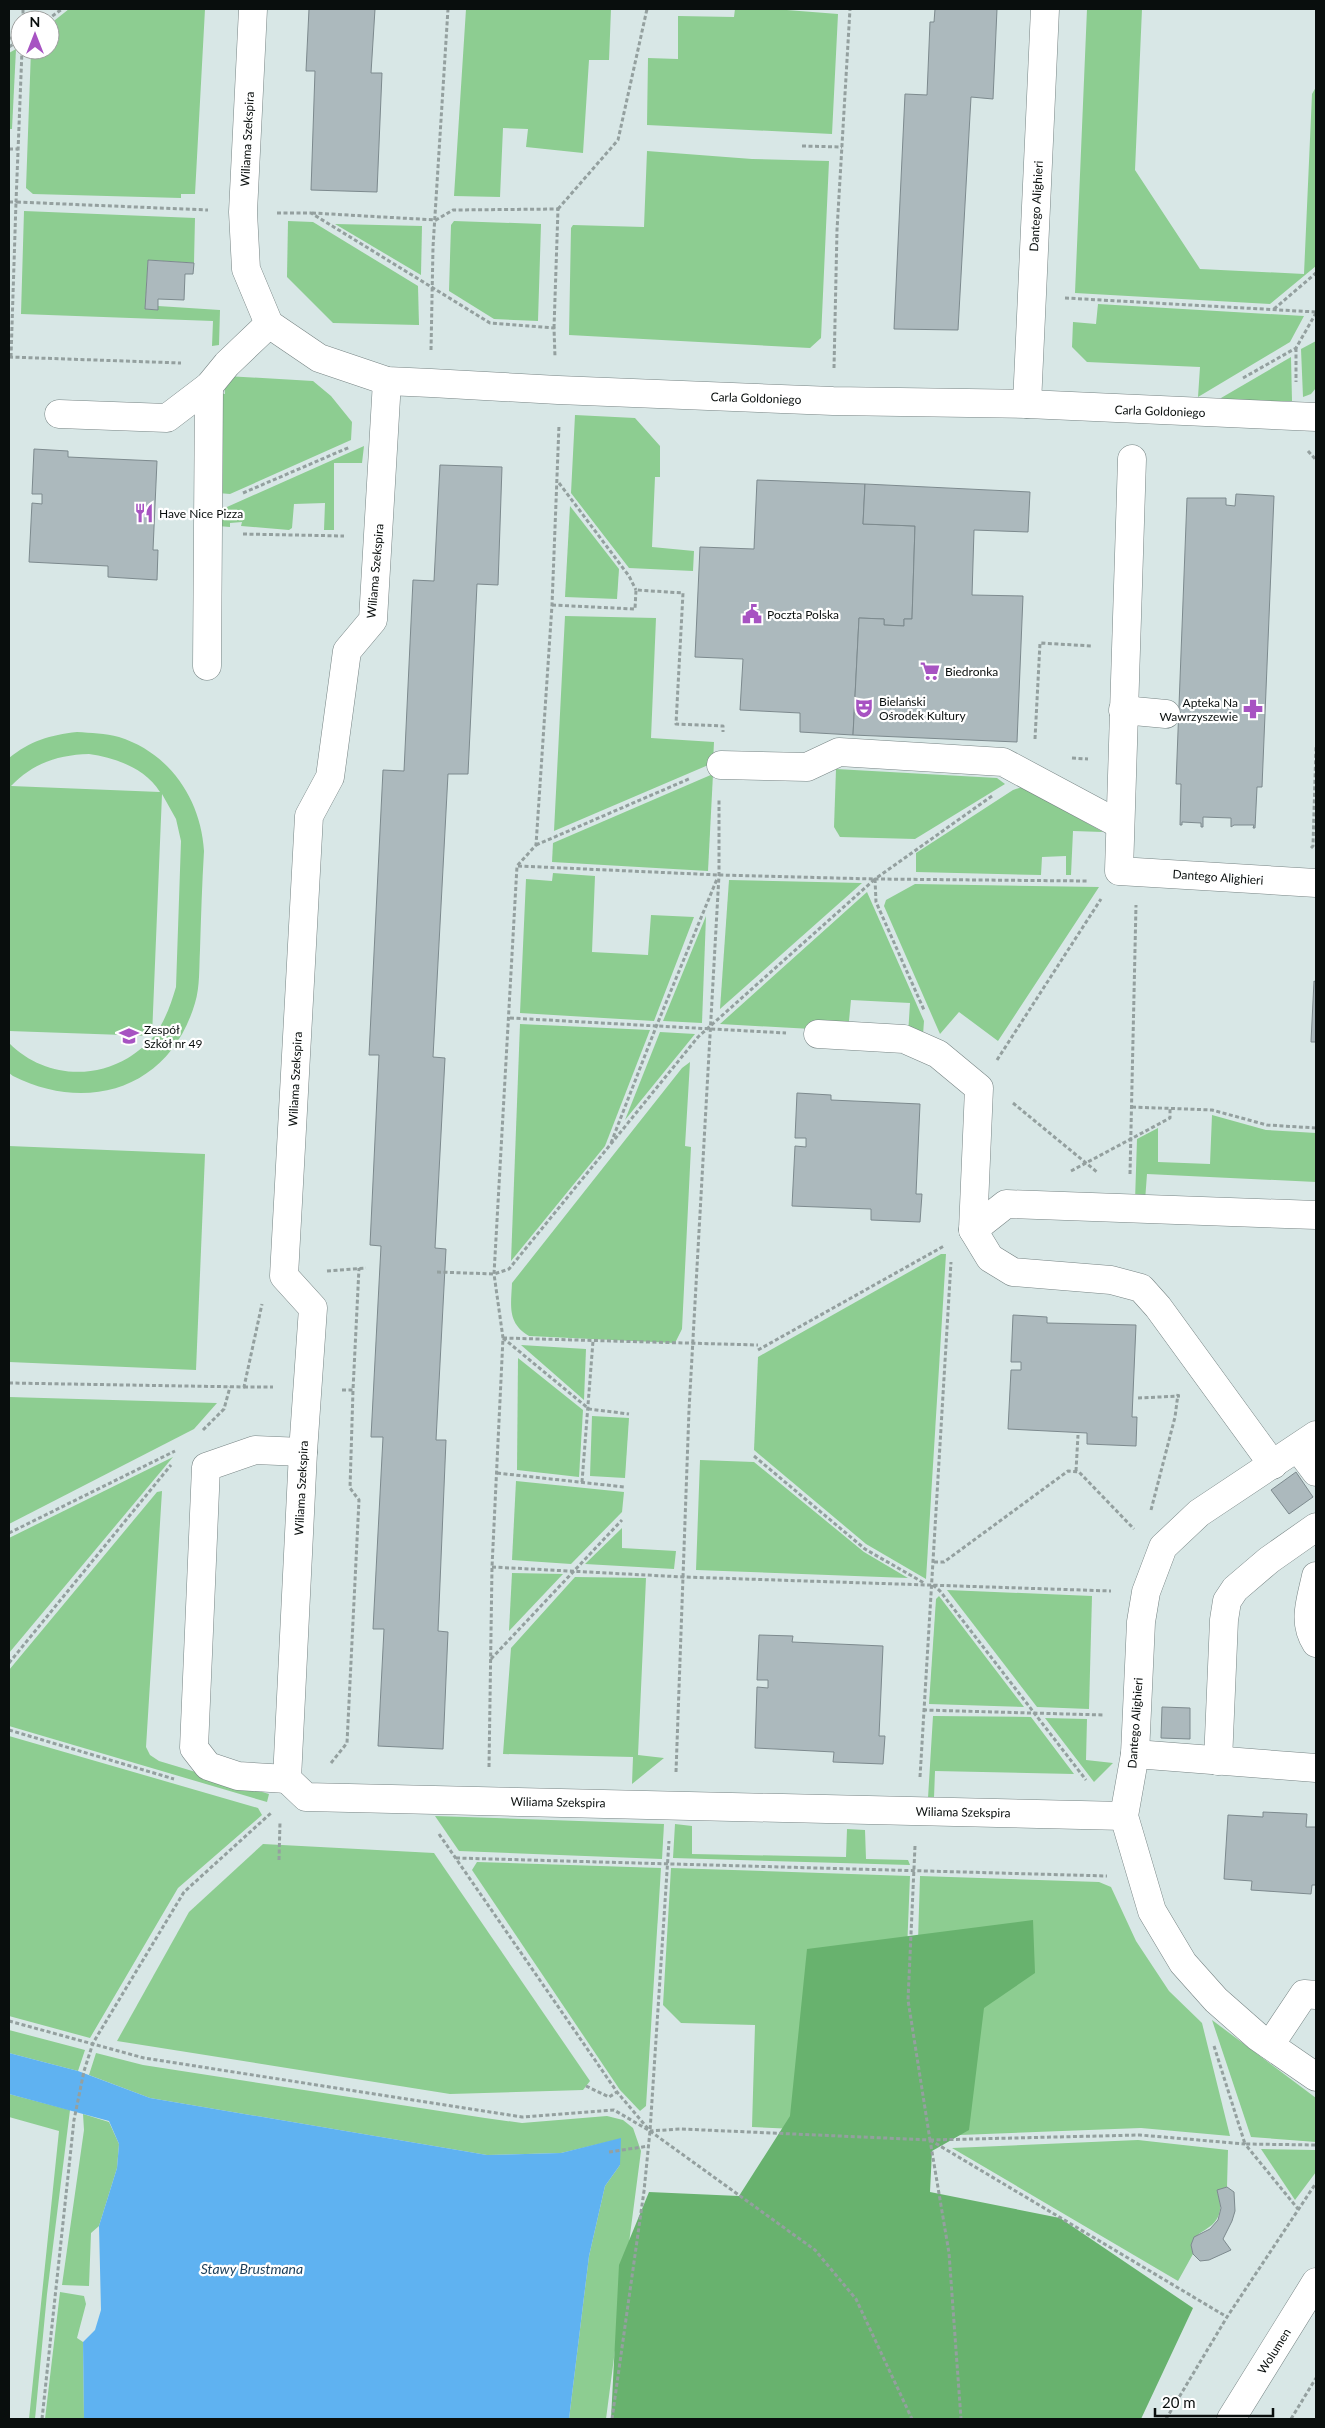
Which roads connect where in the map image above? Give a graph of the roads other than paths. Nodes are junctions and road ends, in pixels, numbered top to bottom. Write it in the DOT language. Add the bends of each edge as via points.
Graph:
graph roads {
  1 [pos="253,9"];
  2 [pos="1045,9"];
  3 [pos="269,324"];
  4 [pos="387,380"];
  5 [pos="208,386"];
  6 [pos="1027,404"];
  7 [pos="59,414"];
  8 [pos="1316,417"];
  9 [pos="1132,459"];
  10 [pos="206,666"];
  11 [pos="1123,710"];
  12 [pos="1166,714"];
  13 [pos="721,765"];
  14 [pos="1119,824"];
  15 [pos="1316,884"];
  16 [pos="818,1034"];
  17 [pos="1316,1215"];
  18 [pos="963,1236"];
  19 [pos="1307,1442"];
  20 [pos="303,1452"];
  21 [pos="1274,1465"];
  22 [pos="1316,1472"];
  23 [pos="1316,1527"];
  24 [pos="1316,1576"];
  25 [pos="1316,1643"];
  26 [pos="1135,1754"];
  27 [pos="1218,1762"];
  28 [pos="1316,1768"];
  29 [pos="297,1788"];
  30 [pos="1124,1816"];
  31 [pos="1316,1995"];
  32 [pos="1270,2045"];
  33 [pos="1316,2077"];
  34 [pos="1316,2282"];
  35 [pos="1231,2419"];
  1 -- 3 [label="street, Wiliama Szekspira" via="243,212 246,269"];
  2 -- 6 [label="street, Dantego Alighieri"];
  3 -- 4 [label="street, Carla Goldoniego" via="319,358"];
  3 -- 5 [label="street"];
  4 -- 6 [label="street, Carla Goldoniego" via="833,401"];
  4 -- 20 [label="street, Wiliama Szekspira" via="373,620 347,651 330,777 309,816 284,1276 313,1308"];
  5 -- 7 [label="street" via="167,418"];
  5 -- 10 [label="street"];
  6 -- 8 [label="street, Carla Goldoniego"];
  9 -- 11 [label="street"];
  11 -- 12 [label="street"];
  11 -- 14 [label="street"];
  13 -- 14 [label="street" via="808,767 839,752 1003,762"];
  14 -- 15 [label="street, Dantego Alighieri" via="1128,872"];
  16 -- 18 [label="street" via="904,1039 938,1054 979,1088"];
  17 -- 18 [label="street" via="1006,1204"];
  18 -- 21 [label="street" via="1014,1272 1111,1280 1141,1288"];
  19 -- 21 [label="street, Dantego Alighieri"];
  19 -- 22 [label="street"];
  20 -- 29 [label="street, Wiliama Szekspira"];
  20 -- 29 [label="street" via="255,1450 206,1466 194,1748 208,1766 238,1776"];
  21 -- 26 [label="street, Dantego Alighieri" via="1199,1513 1163,1547 1146,1592 1141,1622"];
  23 -- 27 [label="street" via="1235,1589 1227,1601"];
  24 -- 25 [label="street" via="1309,1610 1309,1631"];
  26 -- 27 [label="street"];
  26 -- 30 [label="street, Dantego Alighieri"];
  27 -- 28 [label="street"];
  29 -- 30 [label="street, Wiliama Szekspira" via="414,1799"];
  30 -- 32 [label="street, Dantego Alighieri" via="1152,1911 1183,1963 1216,2000"];
  31 -- 32 [label="street" via="1304,1994"];
  32 -- 33 [label="street, Dantego Alighieri"];
  34 -- 35 [label="street, Wolumen"];
}
